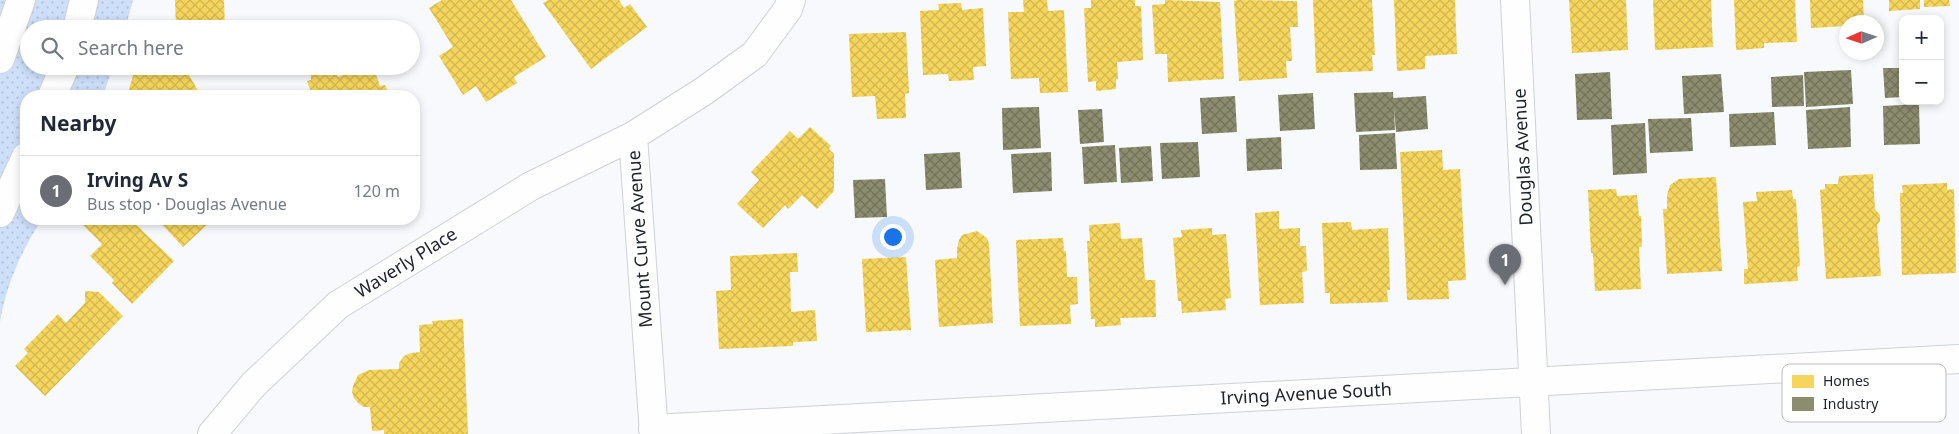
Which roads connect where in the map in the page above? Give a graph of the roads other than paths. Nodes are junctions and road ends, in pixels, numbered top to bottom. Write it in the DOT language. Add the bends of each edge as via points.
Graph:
graph roads {
  1 [pos="21,0"];
  2 [pos="84,0"];
  3 [pos="791,0"];
  4 [pos="1514,0"];
  5 [pos="78,20"];
  6 [pos="0,59"];
  7 [pos="61,75"];
  8 [pos="55,90"];
  9 [pos="633,136"];
  10 [pos="20,170"];
  11 [pos="0,213"];
  12 [pos="1959,359"];
  13 [pos="1867,364"];
  14 [pos="1782,369"];
  15 [pos="1534,382"];
  16 [pos="654,431"];
  17 [pos="212,434"];
  18 [pos="1536,434"];
  1 -- 6 [label="street"];
  2 -- 5 [label="street"];
  3 -- 9 [label="street, Mount Curve Avenue" via="755,54"];
  4 -- 15 [label="street, Douglas Avenue"];
  7 -- 8 [label="street"];
  9 -- 16 [label="street, Mount Curve Avenue"];
  9 -- 17 [label="street, Waverly Place" via="531,186 338,305 254,384"];
  10 -- 11 [label="street"];
  12 -- 13 [label="street, Irving Avenue South"];
  14 -- 15 [label="street, Irving Avenue South"];
  15 -- 16 [label="street, Irving Avenue South"];
  15 -- 18 [label="street, Douglas Avenue"];
}
